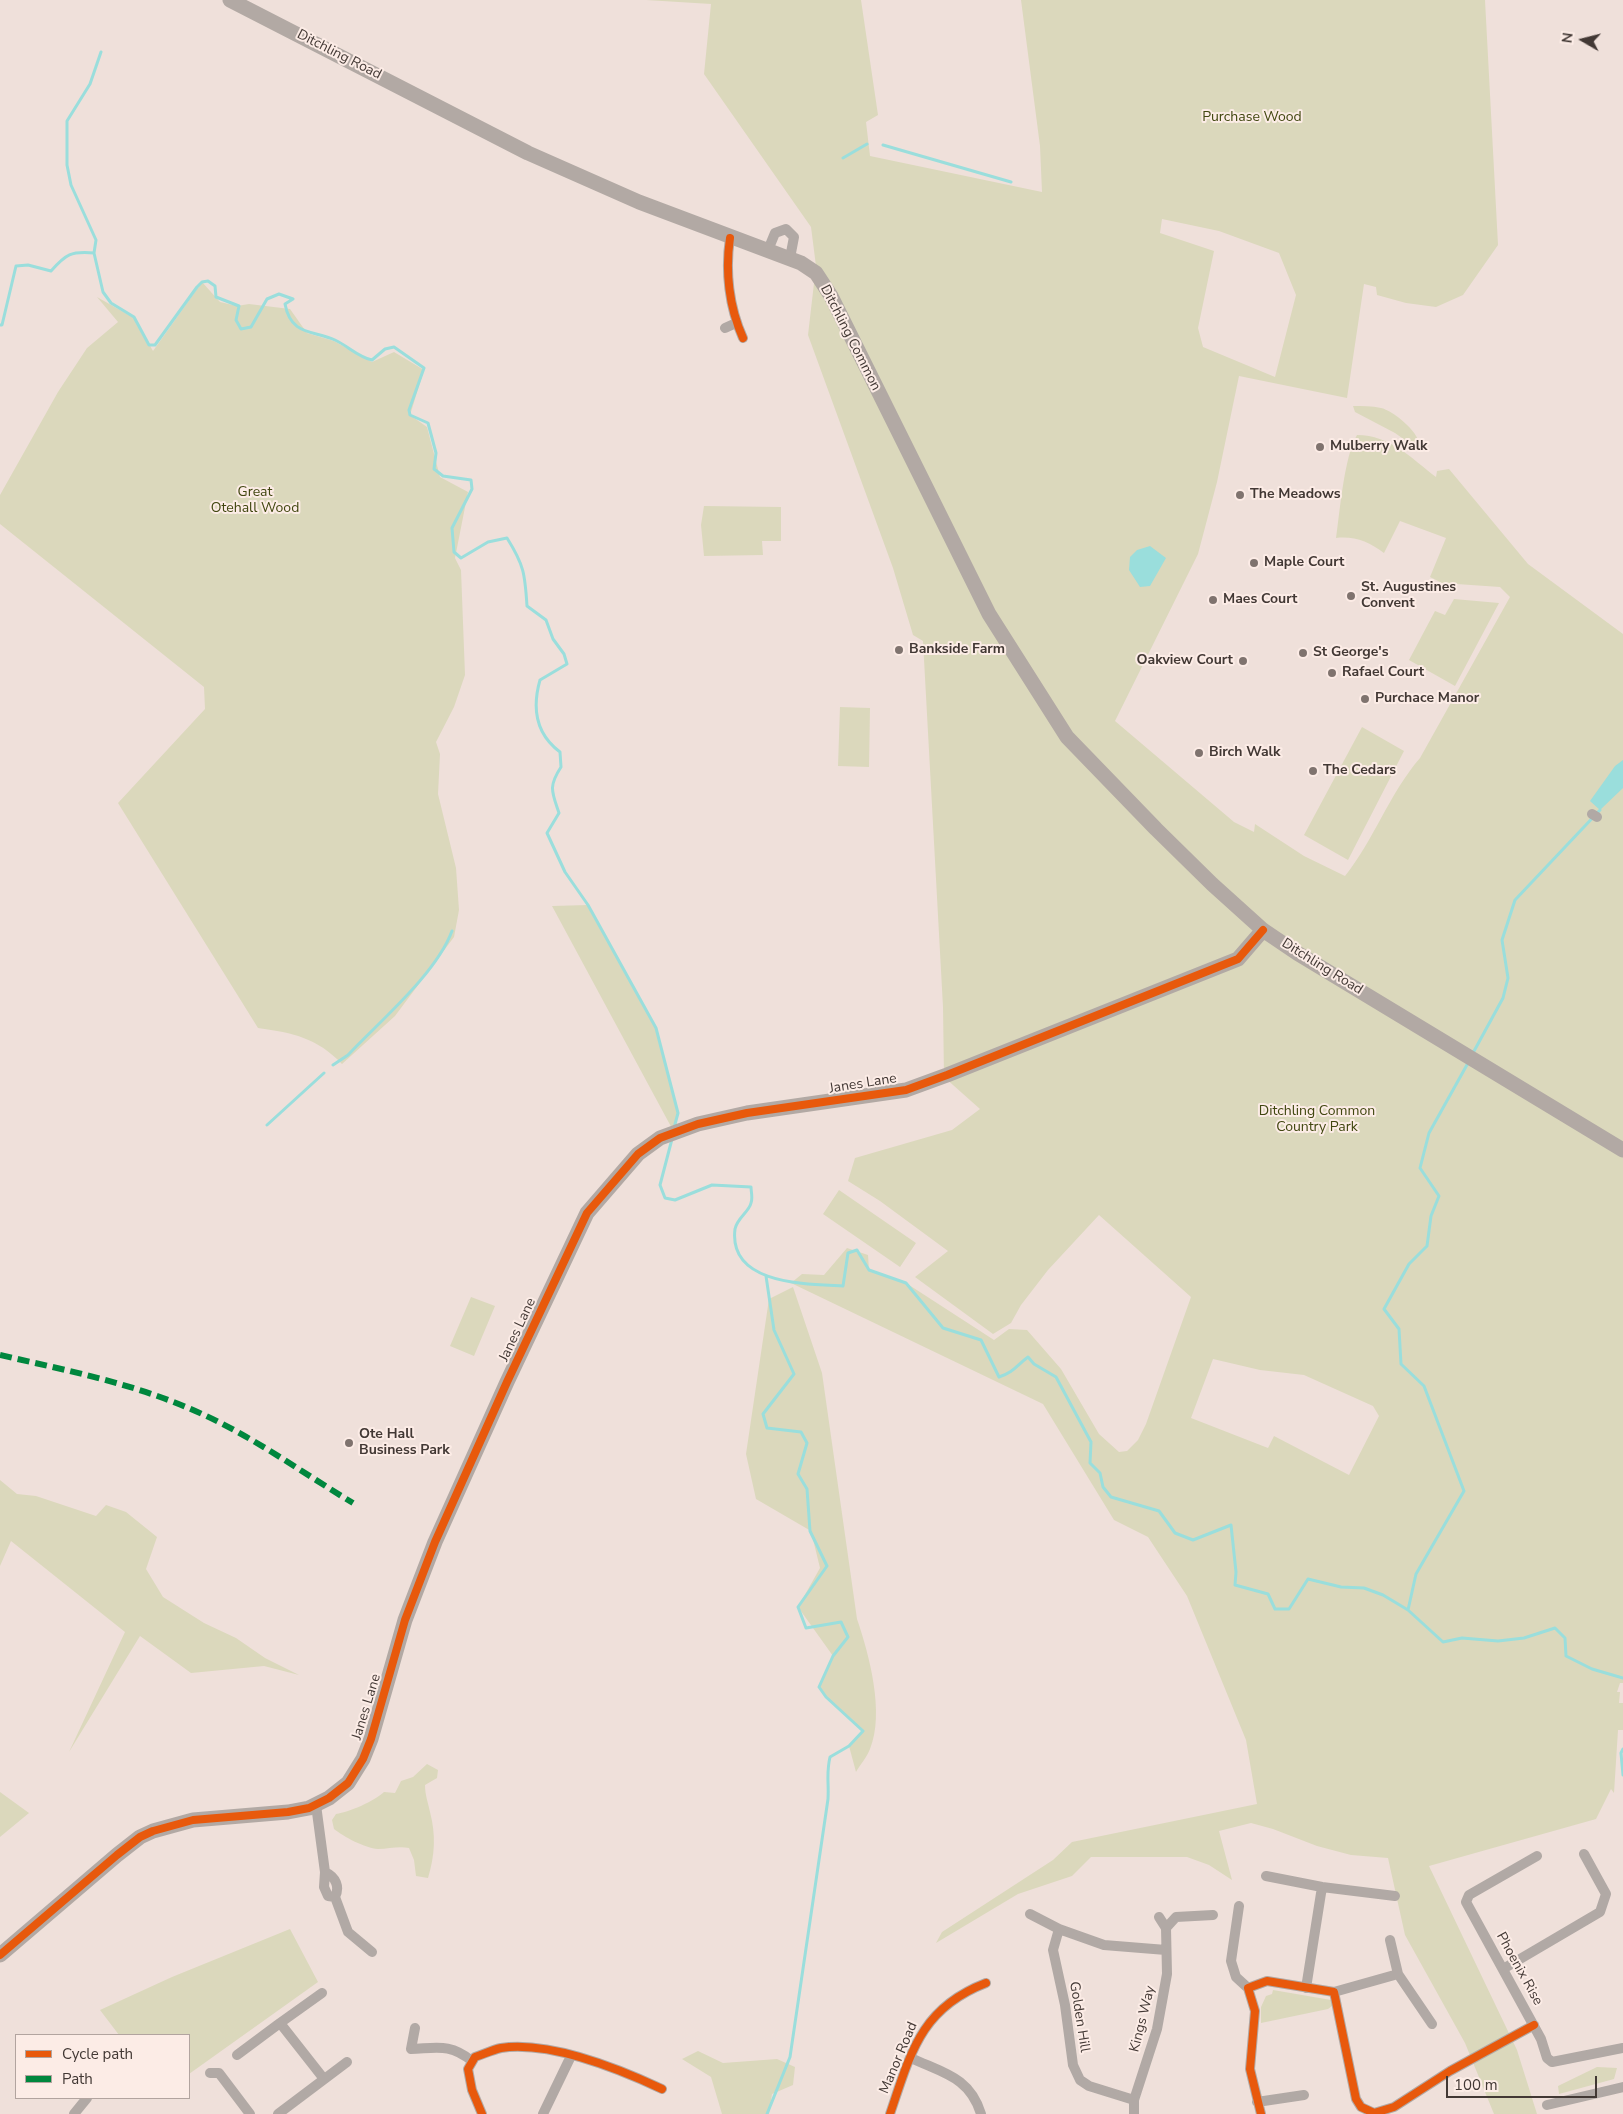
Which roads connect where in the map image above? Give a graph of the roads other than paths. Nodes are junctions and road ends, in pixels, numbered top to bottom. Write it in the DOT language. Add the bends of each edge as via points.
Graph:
graph roads {
  1 [pos="230,0"];
  2 [pos="448,111"];
  3 [pos="730,238"];
  4 [pos="768,250"];
  5 [pos="790,258"];
  6 [pos="736,323"];
  7 [pos="725,328"];
  8 [pos="743,338"];
  9 [pos="1046,705"];
  10 [pos="1264,930"];
  11 [pos="1623,1150"];
  12 [pos="316,1805"];
  13 [pos="1584,1854"];
  14 [pos="1537,1856"];
  15 [pos="1266,1876"];
  16 [pos="1322,1887"];
  17 [pos="1396,1896"];
  18 [pos="1239,1906"];
  19 [pos="1030,1914"];
  20 [pos="1213,1915"];
  21 [pos="1159,1917"];
  22 [pos="1166,1928"];
  23 [pos="1059,1929"];
  24 [pos="1390,1940"];
  25 [pos="1166,1950"];
  26 [pos="372,1952"];
  27 [pos="0,1955"];
  28 [pos="1503,1969"];
  29 [pos="1398,1974"];
  30 [pos="986,1983"];
  31 [pos="1248,1988"];
  32 [pos="1306,1988"];
  33 [pos="1334,1992"];
  34 [pos="322,1993"];
  35 [pos="280,2023"];
  36 [pos="1432,2024"];
  37 [pos="1534,2025"];
  38 [pos="415,2028"];
  39 [pos="1623,2048"];
  40 [pos="237,2055"];
  41 [pos="571,2056"];
  42 [pos="911,2058"];
  43 [pos="472,2060"];
  44 [pos="347,2062"];
  45 [pos="210,2073"];
  46 [pos="324,2079"];
  47 [pos="1623,2088"];
  48 [pos="662,2089"];
  49 [pos="1304,2095"];
  50 [pos="86,2099"];
  51 [pos="1134,2100"];
  52 [pos="1257,2102"];
  53 [pos="1547,2106"];
  54 [pos="74,2114"];
  55 [pos="250,2114"];
  56 [pos="278,2114"];
  57 [pos="482,2114"];
  58 [pos="543,2114"];
  59 [pos="890,2114"];
  60 [pos="981,2114"];
  61 [pos="1134,2114"];
  62 [pos="1261,2114"];
  1 -- 2 [label="main road, Ditchling Road"];
  2 -- 3 [label="main road, Ditchling Common" via="528,153"];
  3 -- 4 [label="main road, Ditchling Common"];
  3 -- 6 [label="street" via="727,259"];
  4 -- 5 [label="main road, Ditchling Common"];
  4 -- 5 [label="street" via="775,233 786,228 794,237"];
  5 -- 9 [label="main road, Ditchling Common" via="816,273 831,296 989,614"];
  6 -- 7 [label="street"];
  6 -- 8 [label="street"];
  9 -- 10 [label="main road, Ditchling Road" via="1067,737 1156,829"];
  10 -- 11 [label="main road, Ditchling Road"];
  10 -- 12 [label="main road, Janes Lane" via="1238,959 906,1090 747,1113 698,1124 660,1138 634,1158 587,1213 435,1542 406,1620 363,1760 348,1783"];
  12 -- 26 [label="street" via="326,1893 335,1897 348,1932"];
  12 -- 27 [label="main road, Janes Lane" via="288,1812 193,1820 153,1830 117,1855"];
  13 -- 28 [label="street" via="1606,1894 1600,1912"];
  14 -- 28 [label="street, Phoenix Rise" via="1469,1895 1466,1902"];
  15 -- 16 [label="street"];
  16 -- 17 [label="street"];
  16 -- 32 [label="street"];
  18 -- 31 [label="street" via="1230,1961 1236,1977"];
  19 -- 23 [label="street"];
  20 -- 22 [label="street" via="1176,1917"];
  21 -- 22 [label="street"];
  22 -- 25 [label="street, Kings Way"];
  23 -- 25 [label="street" via="1104,1945"];
  23 -- 51 [label="street, Golden Hill" via="1053,1950 1066,2006 1073,2065 1080,2080 1089,2086"];
  24 -- 29 [label="street"];
  25 -- 51 [label="street, Kings Way" via="1167,1974 1157,2029"];
  28 -- 37 [label="street, Phoenix Rise"];
  29 -- 33 [label="street"];
  29 -- 36 [label="street"];
  30 -- 42 [label="street, Manor Road" via="960,1994 937,2013 926,2026"];
  31 -- 32 [label="street" via="1266,1981"];
  31 -- 52 [label="street" via="1255,2011 1250,2068"];
  32 -- 33 [label="street"];
  33 -- 37 [label="street" via="1356,2099 1361,2108 1374,2113 1394,2107"];
  34 -- 35 [label="street"];
  35 -- 40 [label="street"];
  35 -- 46 [label="street"];
  37 -- 39 [label="street, Phoenix Rise" via="1547,2058 1552,2062"];
  38 -- 43 [label="street" via="410,2049 458,2050"];
  41 -- 43 [label="street" via="553,2051 500,2048"];
  41 -- 48 [label="street" via="625,2072"];
  41 -- 58 [label="street"];
  42 -- 59 [label="street, Manor Road"];
  42 -- 60 [label="street" via="962,2082 975,2098"];
  43 -- 57 [label="street" via="468,2069"];
  44 -- 46 [label="street"];
  45 -- 55 [label="street" via="219,2073"];
  46 -- 56 [label="street"];
  47 -- 53 [label="street"];
  49 -- 52 [label="street"];
  50 -- 54 [label="street"];
  51 -- 61 [label="street, Kings Way"];
  52 -- 62 [label="street"];
}
